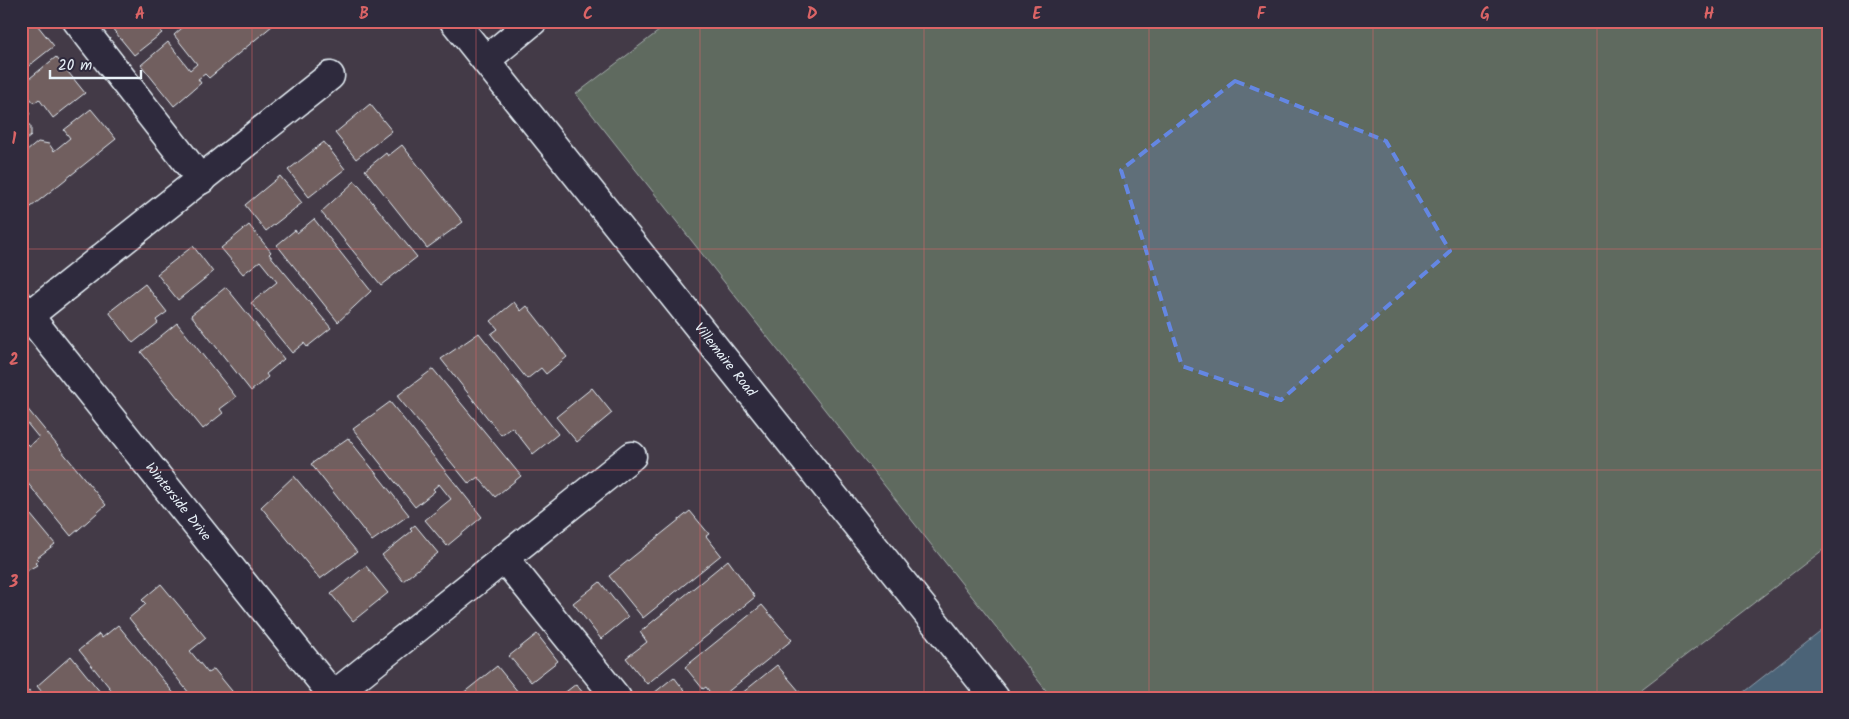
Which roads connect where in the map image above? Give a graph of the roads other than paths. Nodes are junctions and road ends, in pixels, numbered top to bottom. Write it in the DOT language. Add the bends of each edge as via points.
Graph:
graph roads {
  1 [pos="76,21"];
  2 [pos="454,21"];
  3 [pos="534,21"];
  4 [pos="486,60"];
  5 [pos="330,76"];
  6 [pos="201,180"];
  7 [pos="24,314"];
  8 [pos="632,456"];
  9 [pos="504,558"];
  10 [pos="333,697"];
  11 [pos="617,698"];
  12 [pos="995,698"];
  1 -- 6 [label="street"];
  2 -- 4 [label="street, Villemaire Road"];
  3 -- 4 [label="street"];
  4 -- 12 [label="street, Villemaire Road"];
  5 -- 6 [label="street"];
  6 -- 7 [label="street"];
  7 -- 10 [label="street, Winterside Drive"];
  8 -- 9 [label="street"];
  9 -- 10 [label="street"];
  9 -- 11 [label="street"];
}
